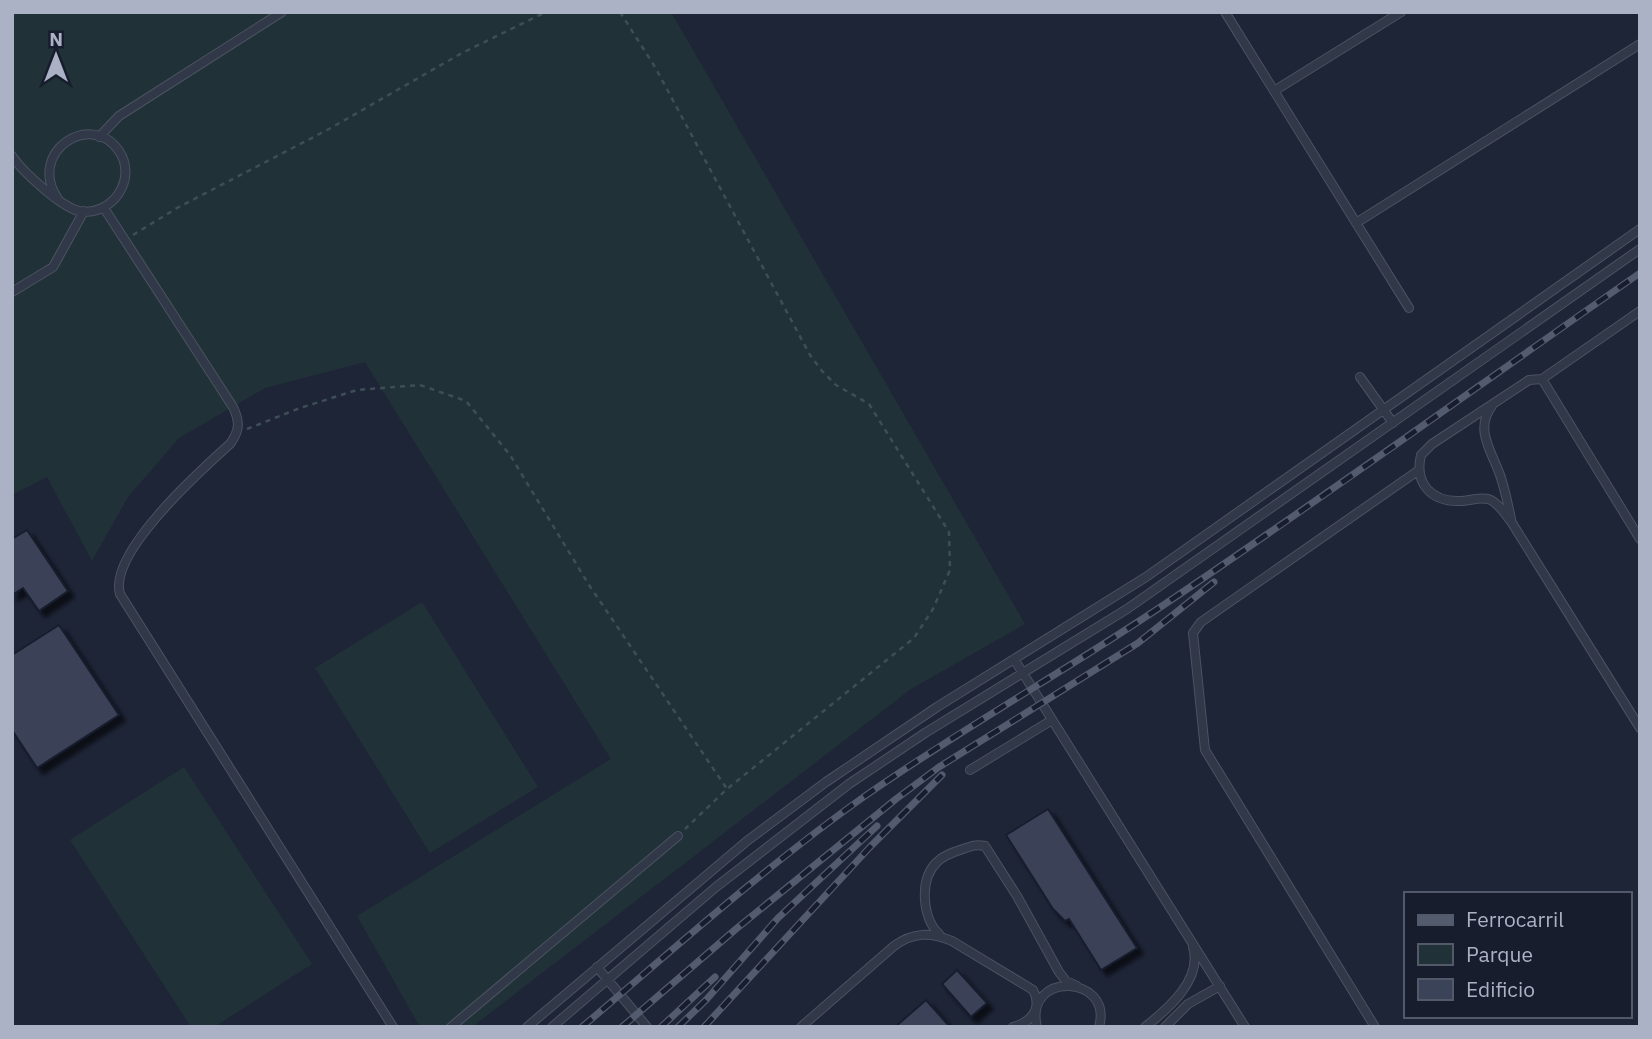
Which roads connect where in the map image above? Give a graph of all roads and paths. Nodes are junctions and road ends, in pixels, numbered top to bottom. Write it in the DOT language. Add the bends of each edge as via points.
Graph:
graph roads {
  1 [pos="282,12"];
  2 [pos="546,12"];
  3 [pos="620,12"];
  4 [pos="1225,12"];
  5 [pos="1401,12"];
  6 [pos="1640,44"];
  7 [pos="1274,91"];
  8 [pos="99,137"];
  9 [pos="12,156"];
  10 [pos="58,199"];
  11 [pos="104,208"];
  12 [pos="84,211"];
  13 [pos="1356,223"];
  14 [pos="1640,229"];
  15 [pos="125,240"];
  16 [pos="1640,250"];
  17 [pos="12,292"];
  18 [pos="1409,308"];
  19 [pos="1640,311"];
  20 [pos="1360,377"];
  21 [pos="1542,379"];
  22 [pos="1494,404"];
  23 [pos="1383,409"];
  24 [pos="1393,423"];
  25 [pos="238,432"];
  26 [pos="1419,470"];
  27 [pos="1512,523"];
  28 [pos="1640,539"];
  29 [pos="1014,659"];
  30 [pos="1023,673"];
  31 [pos="1052,720"];
  32 [pos="1640,729"];
  33 [pos="970,770"];
  34 [pos="727,789"];
  35 [pos="678,836"];
  36 [pos="940,936"];
  37 [pos="1189,937"];
  38 [pos="597,967"];
  39 [pos="607,980"];
  40 [pos="1077,986"];
  41 [pos="1220,986"];
  42 [pos="1036,1010"];
  43 [pos="1100,1010"];
  44 [pos="1036,1025"];
  45 [pos="644,1026"];
  46 [pos="393,1027"];
  47 [pos="451,1027"];
  48 [pos="527,1027"];
  49 [pos="552,1027"];
  50 [pos="801,1027"];
  51 [pos="1013,1027"];
  52 [pos="1099,1027"];
  53 [pos="1106,1027"];
  54 [pos="1145,1027"];
  55 [pos="1165,1027"];
  56 [pos="1245,1027"];
  57 [pos="1376,1027"];
  1 -- 8 [label="lane" via="118,117"];
  2 -- 15 [label="path" via="462,53"];
  3 -- 34 [label="path" via="655,66 810,355 836,384 869,404 949,532 950,569 914,638"];
  4 -- 7 [label="lane"];
  5 -- 7 [label="lane"];
  6 -- 13 [label="lane"];
  7 -- 13 [label="lane"];
  8 -- 10 [label="lane" via="72,137 53,155 48,171"];
  8 -- 11 [label="lane" via="119,151 126,171 121,192"];
  9 -- 10 [label="lane"];
  10 -- 12 [label="lane"];
  11 -- 12 [label="lane"];
  11 -- 15 [label="lane"];
  12 -- 17 [label="lane" via="53,267"];
  13 -- 18 [label="lane"];
  14 -- 23 [label="lane"];
  15 -- 25 [label="lane" via="233,407"];
  16 -- 24 [label="lane"];
  19 -- 21 [label="lane"];
  20 -- 23 [label="lane"];
  21 -- 22 [label="lane" via="1529,380"];
  21 -- 28 [label="lane"];
  22 -- 26 [label="lane" via="1424,450"];
  22 -- 27 [label="lane" via="1485,419 1484,435 1502,479"];
  23 -- 24 [label="lane"];
  23 -- 29 [label="lane" via="1146,577"];
  24 -- 30 [label="lane" via="1127,608"];
  25 -- 34 [label="path" via="356,390 421,385 466,401 510,456 589,585"];
  25 -- 46 [label="lane" via="140,539 123,569 120,594"];
  26 -- 27 [label="lane" via="1422,483 1433,495 1449,500 1490,499"];
  26 -- 57 [label="lane" via="1201,622 1193,633 1205,750"];
  27 -- 32 [label="lane"];
  29 -- 30 [label="lane"];
  29 -- 38 [label="lane" via="876,746 781,815"];
  30 -- 31 [label="lane"];
  30 -- 39 [label="lane" via="925,733 813,811"];
  31 -- 33 [label="lane"];
  31 -- 37 [label="lane"];
  34 -- 35 [label="path"];
  35 -- 47 [label="lane"];
  36 -- 40 [label="lane" via="926,913 926,887 932,869 951,853 985,846 1059,972"];
  36 -- 42 [label="lane" via="1028,985 1036,994"];
  36 -- 50 [label="lane" via="921,934 902,940"];
  37 -- 41 [label="lane"];
  37 -- 54 [label="lane" via="1196,959 1192,977"];
  38 -- 39 [label="lane"];
  38 -- 48 [label="lane"];
  39 -- 45 [label="lane"];
  39 -- 49 [label="lane"];
  40 -- 42 [label="lane" via="1046,993"];
  40 -- 43 [label="lane" via="1088,991"];
  41 -- 55 [label="lane" via="1188,1004"];
  41 -- 56 [label="lane"];
  42 -- 44 [label="lane"];
  42 -- 51 [label="lane" via="1030,1020"];
  43 -- 52 [label="lane"];
  43 -- 53 [label="lane"];
}
